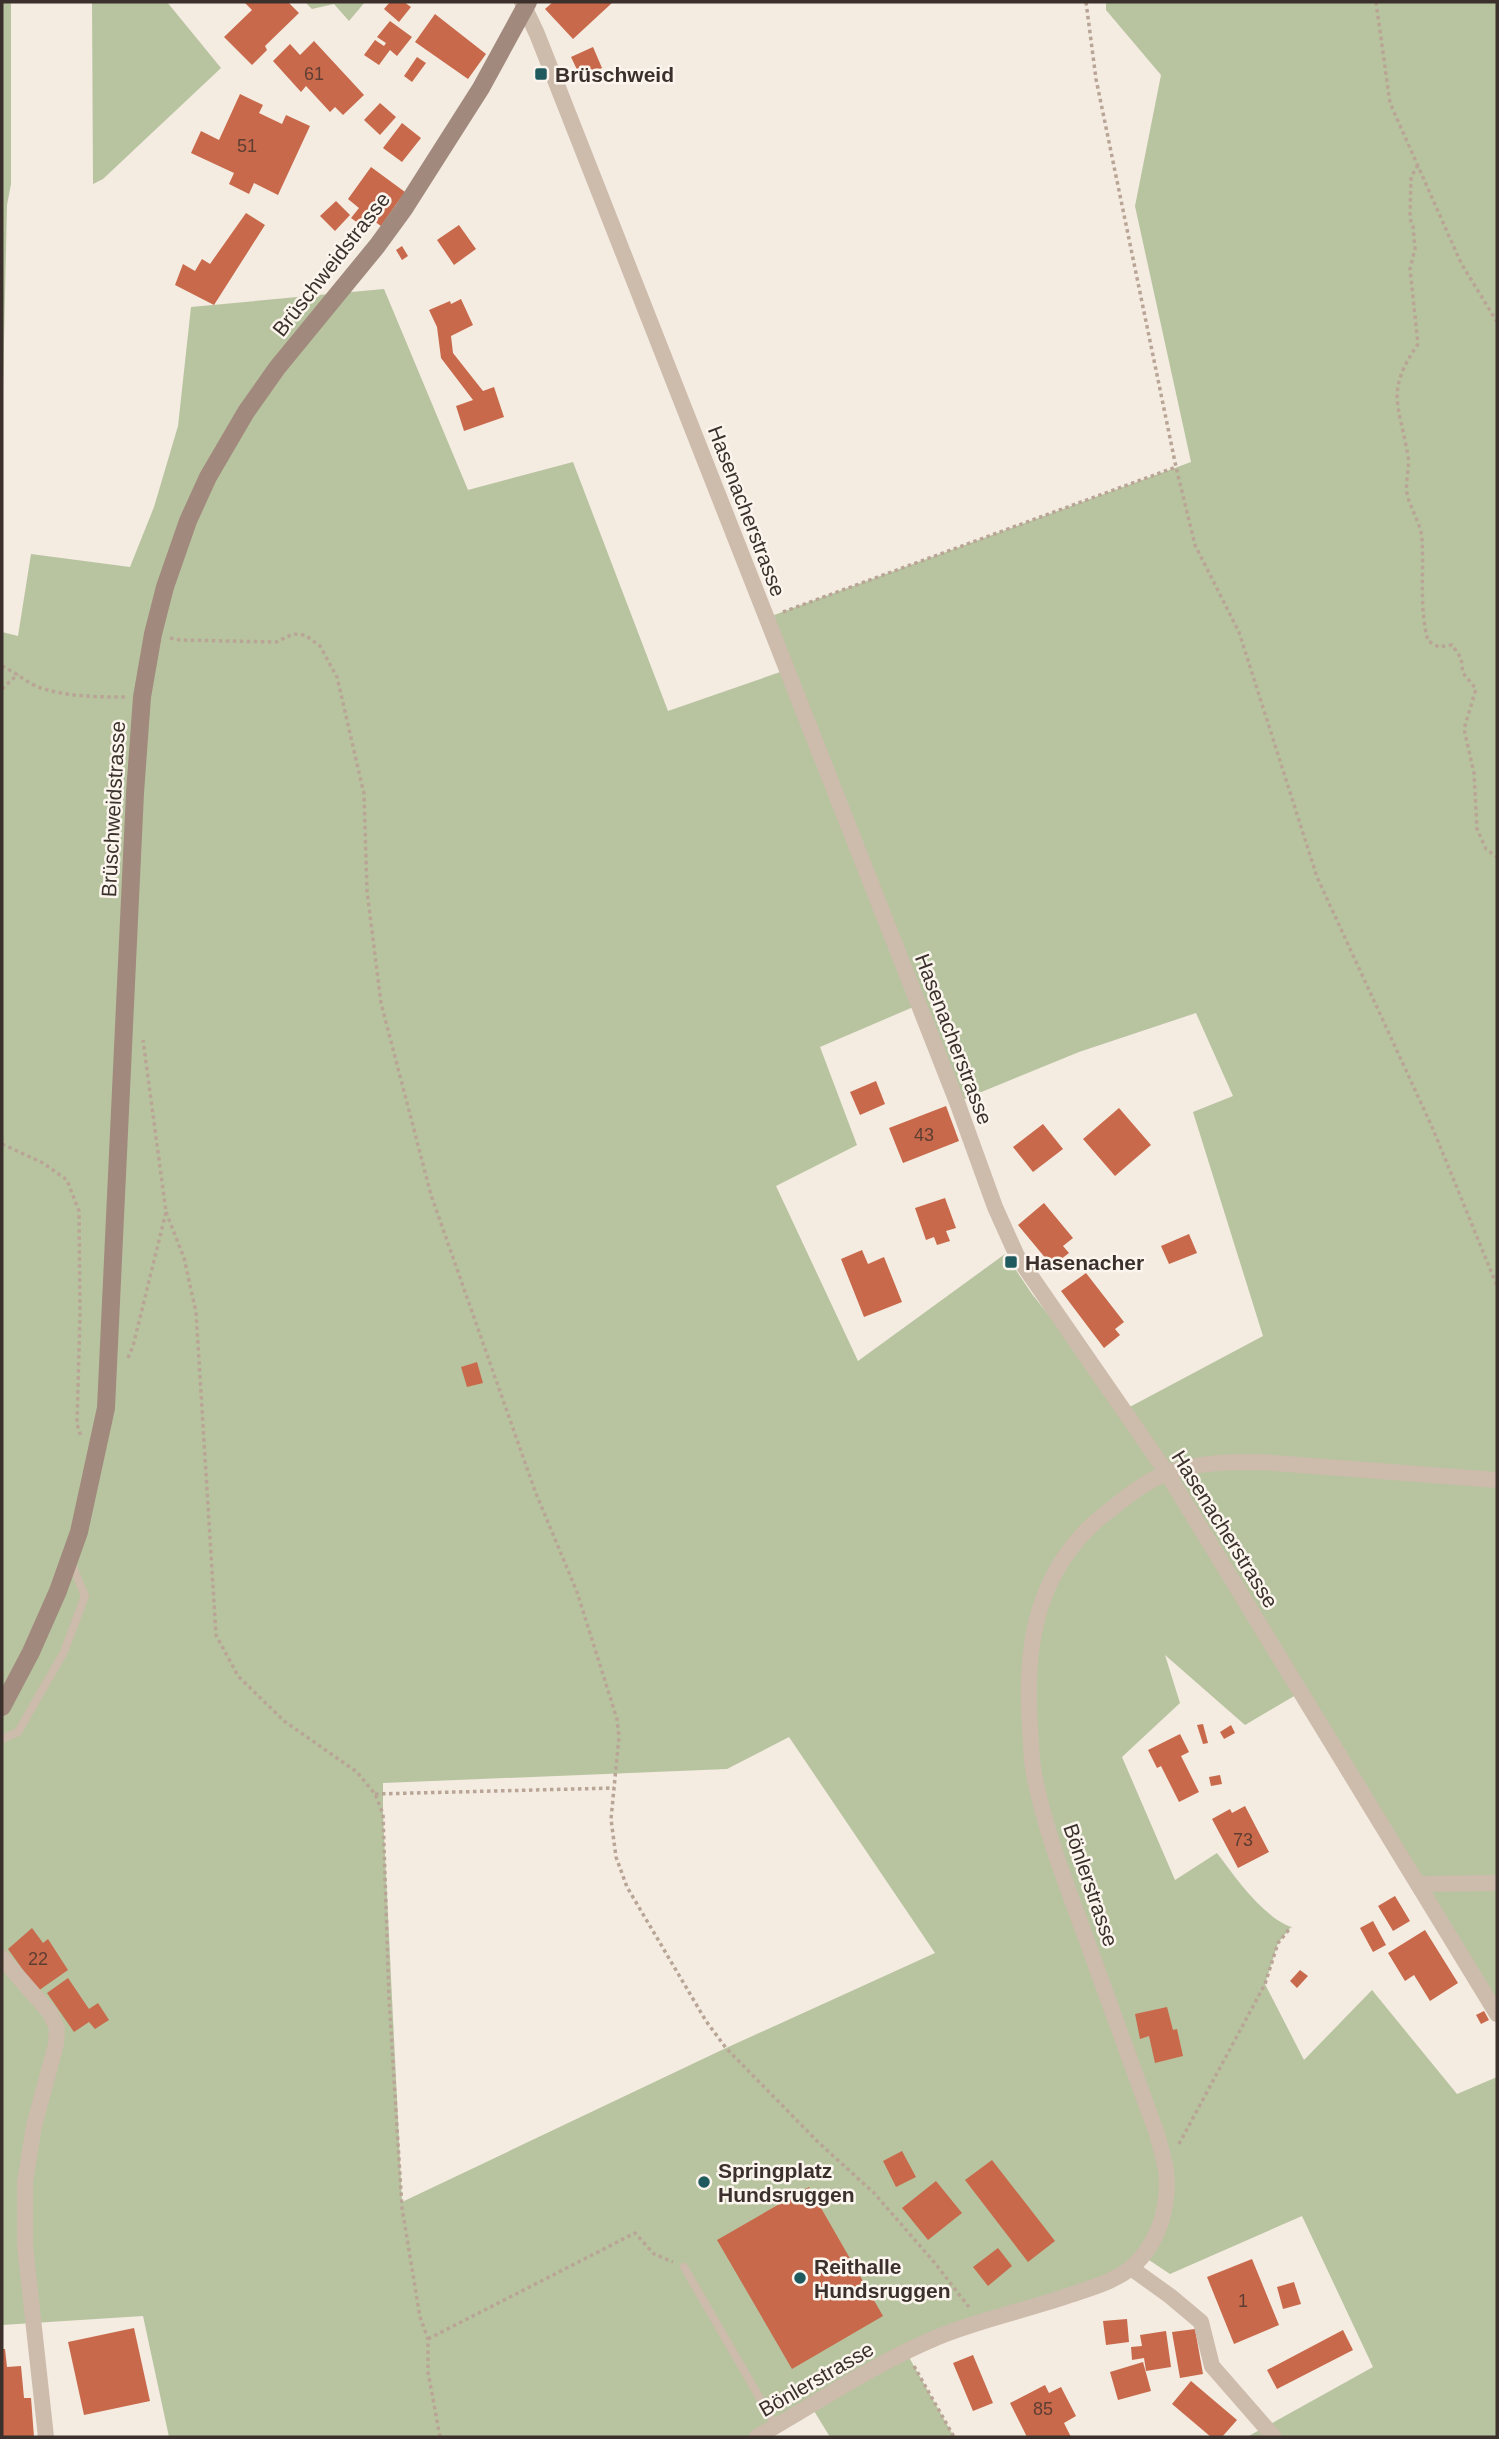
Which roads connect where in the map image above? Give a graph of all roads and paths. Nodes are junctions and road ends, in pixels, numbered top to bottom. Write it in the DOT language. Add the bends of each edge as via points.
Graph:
graph roads {
  1 [pos="1086,2"];
  2 [pos="1376,2"];
  3 [pos="525,3"];
  4 [pos="1418,164"];
  5 [pos="1497,322"];
  6 [pos="1176,467"];
  7 [pos="766,618"];
  8 [pos="153,634"];
  9 [pos="2,666"];
  10 [pos="18,674"];
  11 [pos="2,689"];
  12 [pos="142,697"];
  13 [pos="1497,857"];
  14 [pos="143,1038"];
  15 [pos="2,1144"];
  16 [pos="166,1212"];
  17 [pos="1497,1286"];
  18 [pos="128,1359"];
  19 [pos="81,1437"];
  20 [pos="1167,1474"];
  21 [pos="1497,1480"];
  22 [pos="69,1560"];
  23 [pos="2,1707"];
  24 [pos="2,1739"];
  25 [pos="614,1788"];
  26 [pos="375,1794"];
  27 [pos="1497,1883"];
  28 [pos="1419,1884"];
  29 [pos="1292,1927"];
  30 [pos="2,1958"];
  31 [pos="1497,2014"];
  32 [pos="1166,2171"];
  33 [pos="684,2267"];
  34 [pos="1131,2268"];
  35 [pos="979,2324"];
  36 [pos="428,2339"];
  37 [pos="906,2352"];
  38 [pos="776,2426"];
  39 [pos="46,2437"];
  40 [pos="440,2437"];
  41 [pos="757,2437"];
  42 [pos="954,2437"];
  43 [pos="1274,2437"];
  1 -- 6 [label="path" via="1096,79"];
  2 -- 4 [label="path" via="1390,103"];
  3 -- 7 [label="street, Hasenacherstrasse"];
  3 -- 8 [label="street, Brüschweidstrasse" via="481,88 404,209 277,368 231,436 188,521"];
  4 -- 5 [label="path" via="1461,263"];
  4 -- 13 [label="path" via="1410,177 1415,249 1410,269 1418,344 1401,372 1396,405 1408,459 1407,493 1422,535 1423,625 1428,641 1440,647 1452,645 1461,658 1463,673 1476,689 1464,729 1474,773 1477,828 1486,849"];
  6 -- 7 [label="path"];
  6 -- 17 [label="path" via="1195,545 1238,632 1317,877 1433,1129"];
  7 -- 20 [label="street, Hasenacherstrasse" via="1017,1256"];
  8 -- 12 [label="street, Brüschweidstrasse"];
  8 -- 25 [label="path" via="180,640 276,642 293,634 304,635 320,646 337,677 364,794 367,891 381,1003 431,1195 535,1491 577,1592 617,1719"];
  9 -- 10 [label="path"];
  10 -- 11 [label="path"];
  10 -- 12 [label="path" via="39,687 74,695"];
  12 -- 22 [label="street, Brüschweidstrasse" via="106,1408"];
  14 -- 16 [label="path"];
  15 -- 19 [label="path" via="43,1163 66,1180 79,1211 77,1424"];
  16 -- 18 [label="path"];
  16 -- 26 [label="path" via="184,1258 196,1312 216,1635 239,1676 284,1721 356,1772"];
  20 -- 21 [label="street, Bönlerstrasse" via="1228,1462 1261,1462"];
  20 -- 28 [label="street, Hasenacherstrasse"];
  20 -- 32 [label="street, Bönlerstrasse" via="1133,1492 1089,1526 1065,1552 1046,1589 1034,1628 1028,1693 1034,1773 1056,1857 1157,2134"];
  22 -- 23 [label="street, Brüschweidstrasse" via="31,1652"];
  22 -- 24 [label="lane" via="85,1596 64,1652 18,1732"];
  25 -- 26 [label="path"];
  25 -- 35 [label="path" via="611,1819 616,1857 627,1886 706,2021 726,2048 874,2193 934,2262"];
  26 -- 36 [label="path" via="383,1814 402,2208 420,2318"];
  27 -- 28 [label="street"];
  28 -- 31 [label="street, Hasenacherstrasse"];
  29 -- 32 [label="path" via="1278,1943 1265,1984"];
  30 -- 39 [label="street" via="50,2013 57,2028 24,2182 25,2246"];
  32 -- 34 [label="street, Bönlerstrasse" via="1160,2226"];
  33 -- 36 [label="path" via="654,2254 635,2233"];
  33 -- 38 [label="lane"];
  34 -- 35 [label="street, Bönlerstrasse" via="1088,2289"];
  34 -- 43 [label="street" via="1201,2322 1212,2366"];
  35 -- 37 [label="street, Bönlerstrasse"];
  36 -- 40 [label="path" via="428,2372"];
  37 -- 38 [label="street, Bönlerstrasse"];
  37 -- 42 [label="path"];
  38 -- 41 [label="street, Bönlerstrasse"];
}
